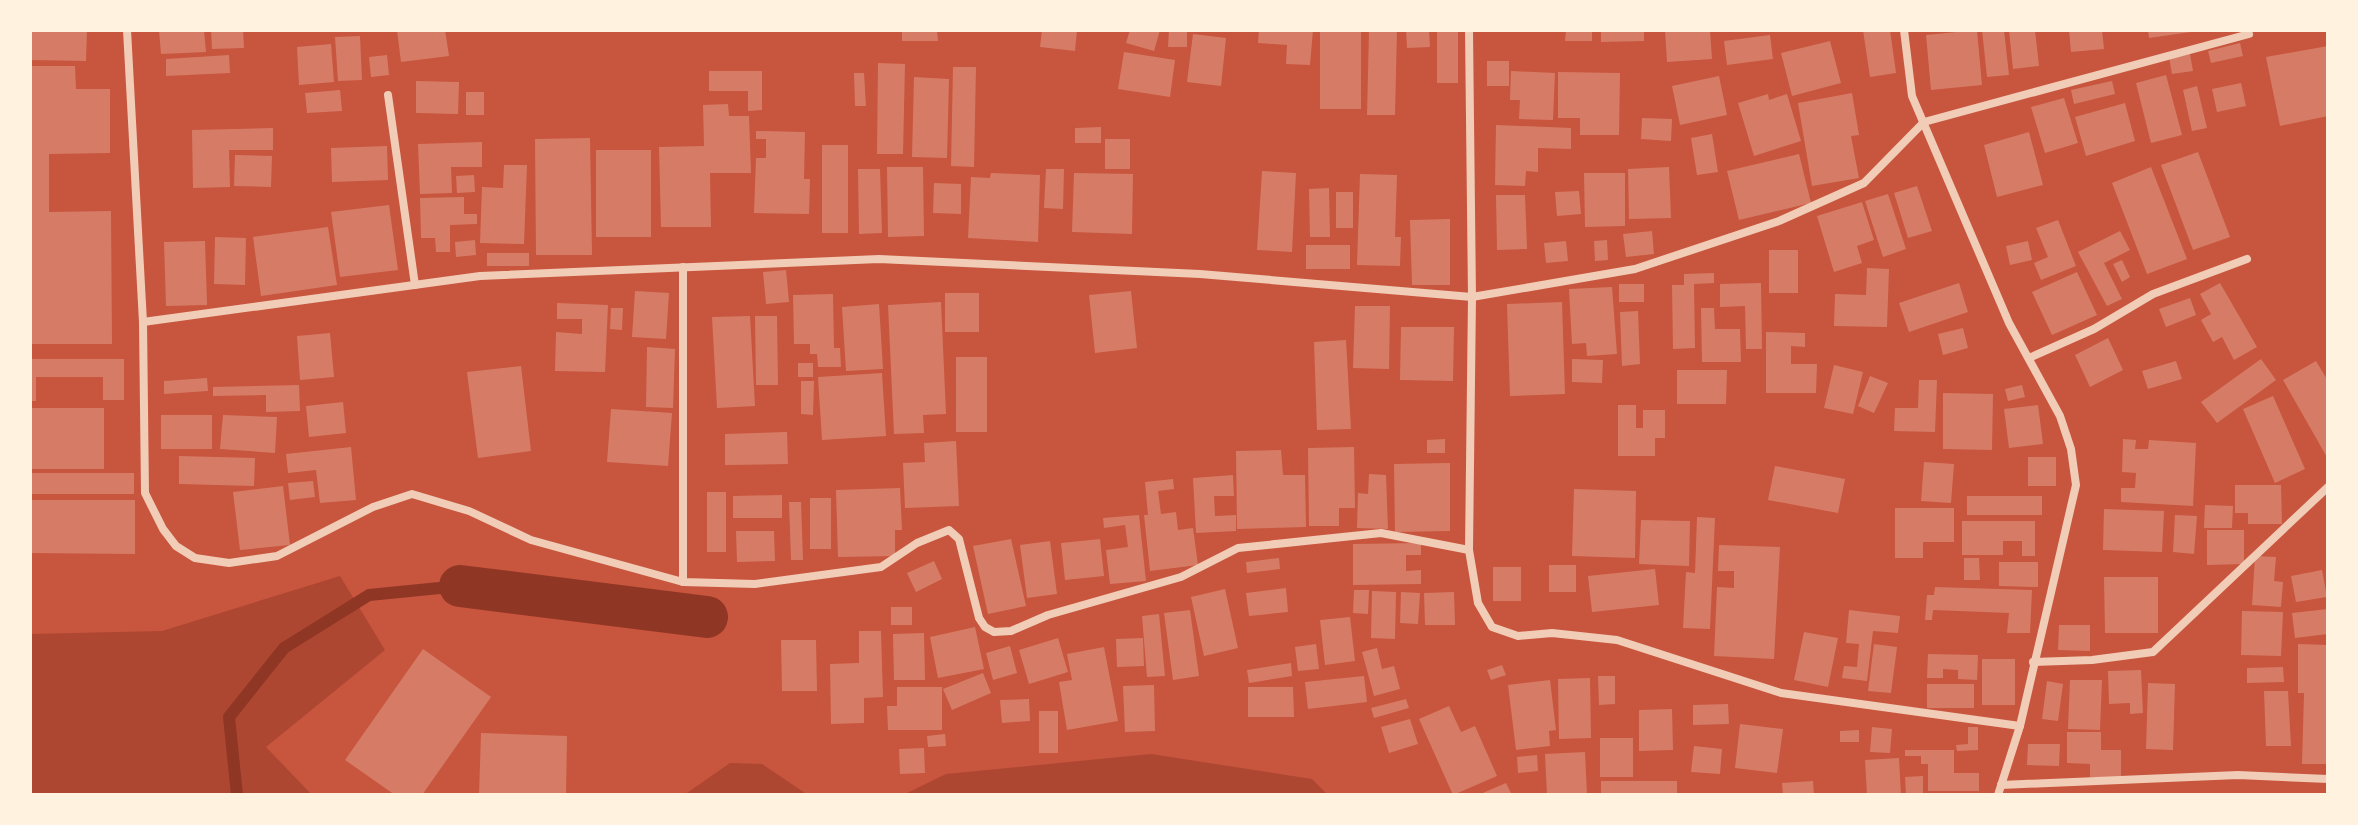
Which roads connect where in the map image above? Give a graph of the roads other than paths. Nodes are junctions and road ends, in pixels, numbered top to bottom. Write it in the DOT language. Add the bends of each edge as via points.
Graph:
graph roads {
  1 [pos="127,30"];
  2 [pos="1469,30"];
  3 [pos="1904,30"];
  4 [pos="2249,34"];
  5 [pos="388,95"];
  6 [pos="1924,122"];
  7 [pos="2247,259"];
  8 [pos="683,267"];
  9 [pos="415,285"];
  10 [pos="1472,297"];
  11 [pos="143,322"];
  12 [pos="2029,358"];
  13 [pos="2328,487"];
  14 [pos="1469,550"];
  15 [pos="683,582"];
  16 [pos="2033,662"];
  17 [pos="2020,726"];
  18 [pos="2328,779"];
  19 [pos="2001,785"];
  20 [pos="1998,795"];
  1 -- 11 [label="street"];
  2 -- 10 [label="street"];
  3 -- 6 [label="street" via="1912,96"];
  4 -- 6 [label="street"];
  5 -- 9 [label="street"];
  6 -- 10 [label="street" via="1864,183 1779,221 1635,269"];
  6 -- 12 [label="street" via="2003,310"];
  7 -- 12 [label="street" via="2153,294 2094,329"];
  8 -- 9 [label="street" via="480,276"];
  8 -- 10 [label="street" via="879,259 1200,274"];
  8 -- 15 [label="street"];
  9 -- 11 [label="street"];
  10 -- 14 [label="street"];
  11 -- 15 [label="street" via="145,493 170,537 195,558 229,563 277,556 373,507 412,494 469,511 531,540"];
  12 -- 16 [label="street" via="2060,416 2076,485"];
  13 -- 16 [label="street" via="2153,652"];
  14 -- 15 [label="street" via="1381,533 1238,548 1181,577 994,632 979,618 959,539 949,530 881,567 755,584"];
  14 -- 17 [label="street" via="1478,603 1492,627 1518,636 1552,633 1617,640 1781,693"];
  16 -- 17 [label="street"];
  17 -- 19 [label="street"];
  18 -- 19 [label="street" via="2238,775"];
  19 -- 20 [label="street"];
}
